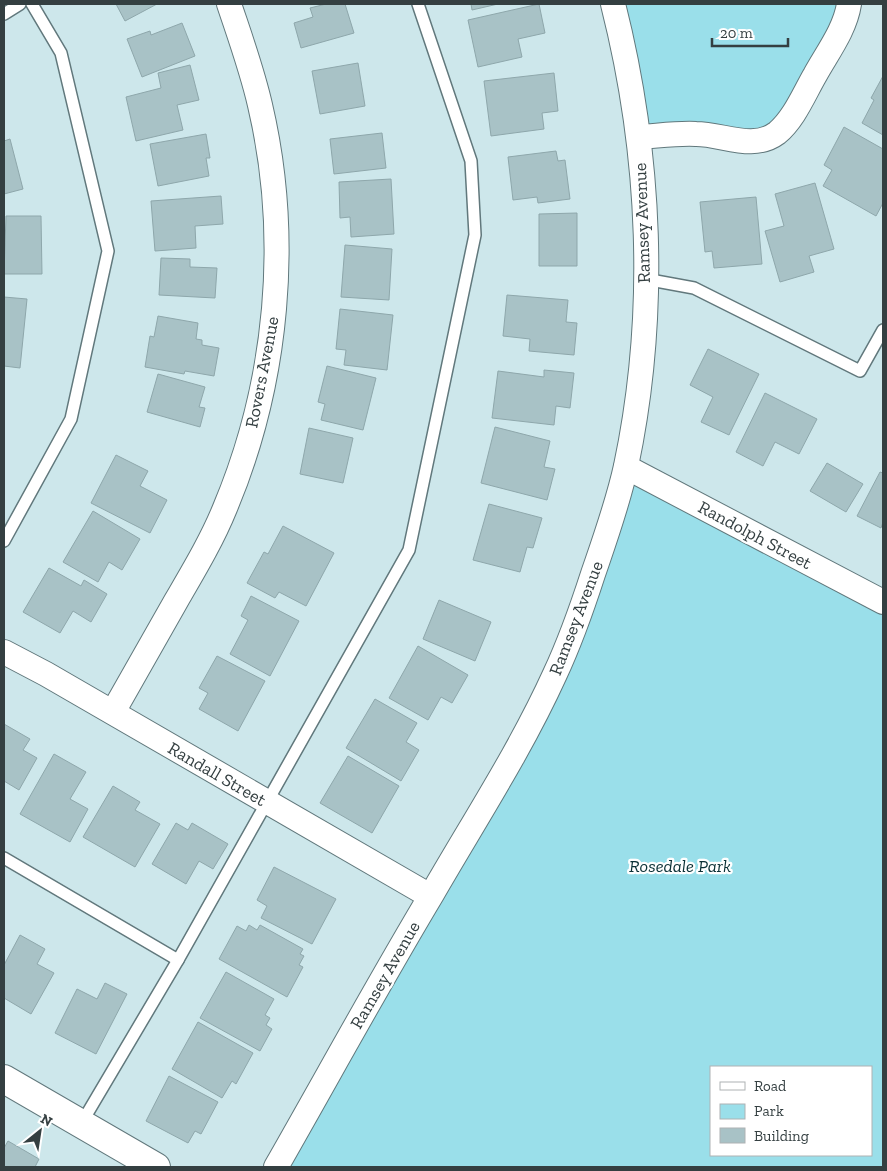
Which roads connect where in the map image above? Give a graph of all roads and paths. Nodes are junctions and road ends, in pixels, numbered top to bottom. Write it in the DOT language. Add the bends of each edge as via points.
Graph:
graph roads {
  1 [pos="20,4"];
  2 [pos="32,4"];
  3 [pos="229,4"];
  4 [pos="418,4"];
  5 [pos="613,4"];
  6 [pos="849,4"];
  7 [pos="4,14"];
  8 [pos="638,137"];
  9 [pos="645,279"];
  10 [pos="883,330"];
  11 [pos="626,467"];
  12 [pos="4,541"];
  13 [pos="883,602"];
  14 [pos="4,652"];
  15 [pos="113,712"];
  16 [pos="266,803"];
  17 [pos="4,858"];
  18 [pos="430,896"];
  19 [pos="178,960"];
  20 [pos="4,1079"];
  21 [pos="81,1124"];
  22 [pos="156,1167"];
  23 [pos="276,1167"];
  1 -- 7 [label="lane"];
  2 -- 12 [label="lane" via="62,53 108,251 71,419"];
  3 -- 15 [label="street, Rovers Avenue" via="260,106 276,213 277,265 270,344 252,428 225,509 200,560"];
  4 -- 16 [label="lane" via="471,162 475,235 409,550"];
  5 -- 8 [label="street, Ramsey Avenue" via="629,71"];
  6 -- 8 [label="street" via="844,24 794,110 776,134 743,142 698,134"];
  8 -- 9 [label="street, Ramsey Avenue" via="645,220"];
  9 -- 10 [label="lane" via="694,288 860,371"];
  9 -- 11 [label="street, Ramsey Avenue" via="642,358"];
  11 -- 13 [label="street, Randolph Street"];
  11 -- 18 [label="street, Ramsey Avenue" via="579,616 556,672 536,715"];
  14 -- 15 [label="street, Randall Street"];
  15 -- 16 [label="street, Randall Street"];
  16 -- 18 [label="street, Randall Street"];
  16 -- 19 [label="lane"];
  17 -- 19 [label="lane"];
  18 -- 23 [label="street, Ramsey Avenue"];
  19 -- 21 [label="lane"];
  20 -- 21 [label="street"];
  21 -- 22 [label="street"];
}
